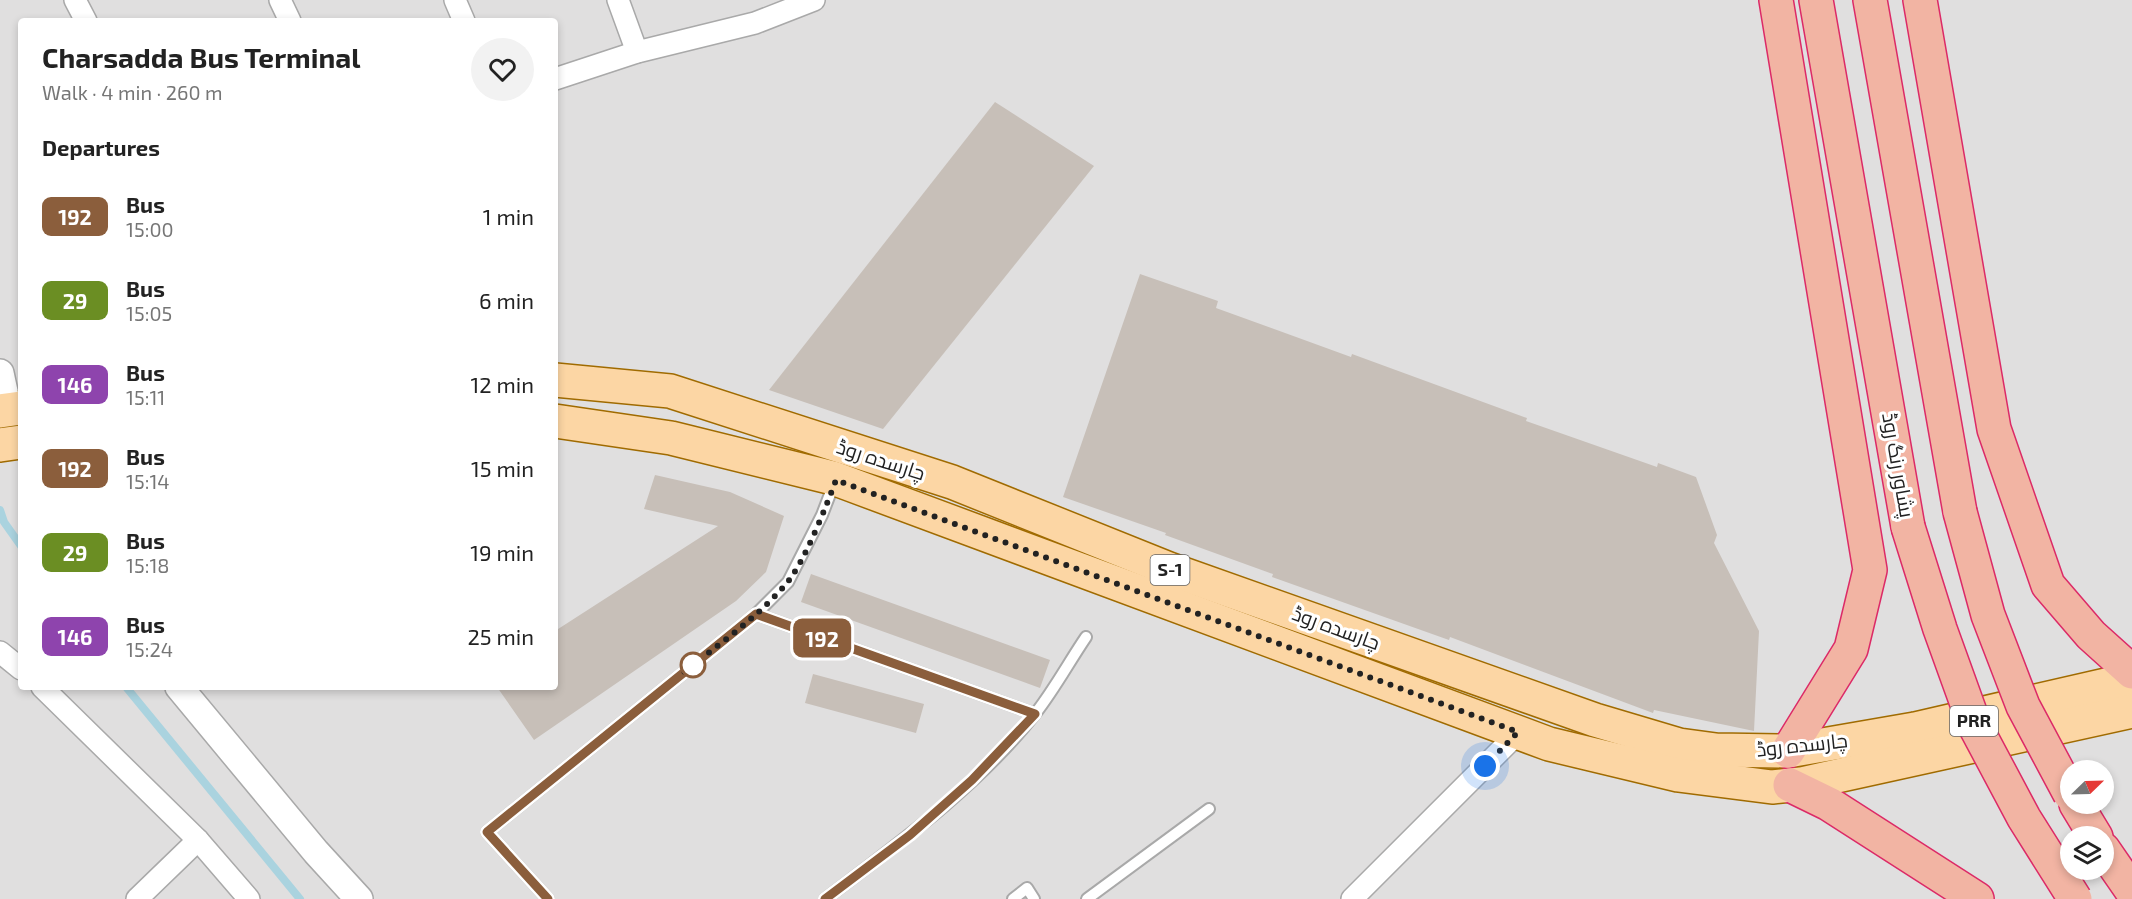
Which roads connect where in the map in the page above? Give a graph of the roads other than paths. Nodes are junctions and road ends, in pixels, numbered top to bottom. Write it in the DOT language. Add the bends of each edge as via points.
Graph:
graph roads {
  1 [pos="75,0"];
  2 [pos="280,0"];
  3 [pos="455,0"];
  4 [pos="618,0"];
  5 [pos="814,0"];
  6 [pos="1776,0"];
  7 [pos="1816,0"];
  8 [pos="1870,0"];
  9 [pos="1920,0"];
  10 [pos="84,18"];
  11 [pos="289,18"];
  12 [pos="463,18"];
  13 [pos="637,52"];
  14 [pos="558,77"];
  15 [pos="0,373"];
  16 [pos="558,380"];
  17 [pos="10,410"];
  18 [pos="558,421"];
  19 [pos="18,442"];
  20 [pos="0,445"];
  21 [pos="842,465"];
  22 [pos="756,614"];
  23 [pos="1086,637"];
  24 [pos="0,652"];
  25 [pos="18,667"];
  26 [pos="2132,672"];
  27 [pos="2132,679"];
  28 [pos="45,690"];
  29 [pos="181,690"];
  30 [pos="2132,711"];
  31 [pos="1035,714"];
  32 [pos="1518,732"];
  33 [pos="1788,751"];
  34 [pos="2060,775"];
  35 [pos="1790,785"];
  36 [pos="1209,809"];
  37 [pos="198,840"];
  38 [pos="137,899"];
  39 [pos="249,899"];
  40 [pos="359,899"];
  41 [pos="548,899"];
  42 [pos="825,899"];
  43 [pos="1013,899"];
  44 [pos="1034,899"];
  45 [pos="1088,899"];
  46 [pos="1352,899"];
  47 [pos="1977,899"];
  48 [pos="2075,899"];
  1 -- 10 [label="street"];
  2 -- 11 [label="street"];
  3 -- 12 [label="street"];
  4 -- 13 [label="street"];
  5 -- 13 [label="street" via="755,23"];
  6 -- 33 [label="highway" via="1870,570 1851,650"];
  7 -- 48 [label="highway, پشاور رنگ روڈ / PRR, bridge" via="1908,527 1975,726 2024,818"];
  8 -- 34 [label="highway, PRR, bridge" via="1960,512 1988,615 2023,706"];
  9 -- 26 [label="highway" via="1994,429 2048,585 2091,635"];
  13 -- 14 [label="street"];
  15 -- 17 [label="street"];
  16 -- 21 [label="main road, چارسدہ روڈ / S-1" via="670,391"];
  18 -- 21 [label="main road, چارسدہ روڈ / S-1"];
  19 -- 20 [label="main road"];
  21 -- 22 [label="lane" via="788,582"];
  21 -- 32 [label="main road, چارسدہ روڈ / S-1"];
  21 -- 33 [label="main road, چارسدہ روڈ / S-1" via="952,482 1169,569 1630,731 1679,745"];
  22 -- 31 [label="lane"];
  22 -- 41 [label="lane" via="487,832"];
  23 -- 31 [label="lane"];
  24 -- 25 [label="street"];
  27 -- 33 [label="main road, چارسدہ روڈ / S-1" via="1915,729"];
  28 -- 37 [label="street"];
  29 -- 40 [label="street"];
  30 -- 35 [label="main road, چارسدہ روڈ / S-1"];
  31 -- 42 [label="lane" via="928,819"];
  32 -- 35 [label="main road, چارسدہ روڈ / S-1" via="1549,744 1678,775 1772,787"];
  32 -- 46 [label="street"];
  35 -- 47 [label="highway" via="1829,804"];
  36 -- 45 [label="lane"];
  37 -- 38 [label="street"];
  37 -- 39 [label="street"];
  43 -- 44 [label="lane" via="1028,888"];
}
